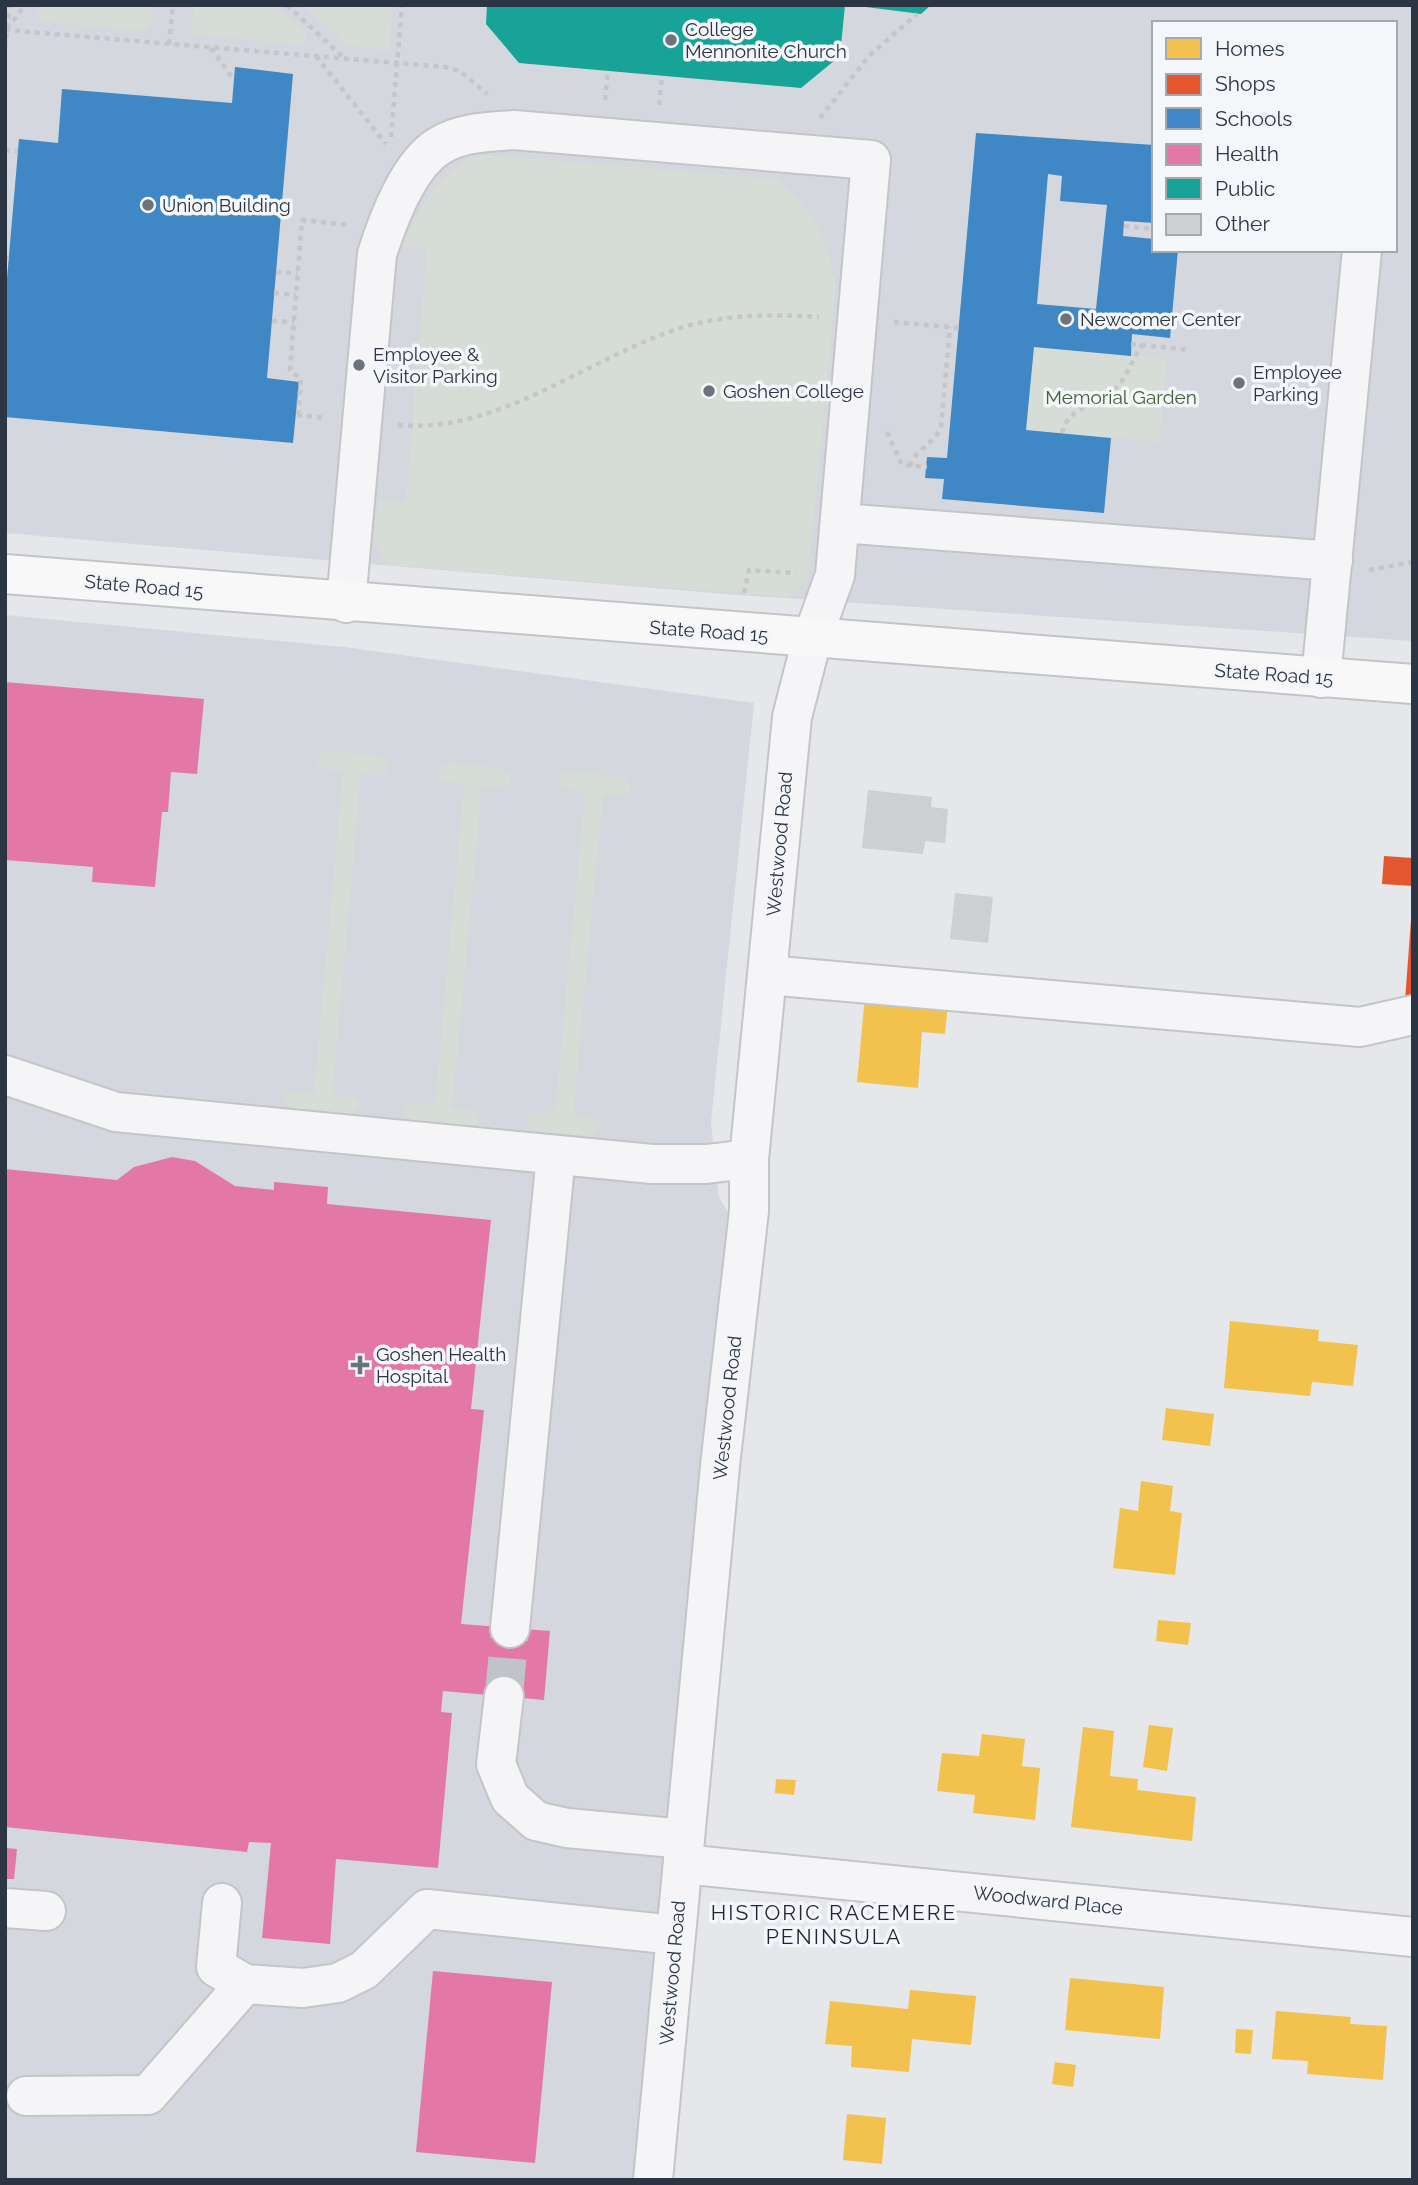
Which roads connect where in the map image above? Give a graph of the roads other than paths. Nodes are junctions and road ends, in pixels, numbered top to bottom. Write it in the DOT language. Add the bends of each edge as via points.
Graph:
graph roads {
  1 [pos="1362,252"];
  2 [pos="841,523"];
  3 [pos="1333,561"];
  4 [pos="5,574"];
  5 [pos="346,603"];
  6 [pos="812,639"];
  7 [pos="1321,678"];
  8 [pos="1413,684"];
  9 [pos="767,975"];
  10 [pos="1413,1015"];
  11 [pos="5,1075"];
  12 [pos="556,1155"];
  13 [pos="749,1159"];
  14 [pos="510,1628"];
  15 [pos="504,1696"];
  16 [pos="684,1852"];
  17 [pos="222,1903"];
  18 [pos="5,1908"];
  19 [pos="47,1912"];
  20 [pos="675,1935"];
  21 [pos="1413,1937"];
  22 [pos="244,1984"];
  23 [pos="26,2096"];
  24 [pos="653,2180"];
  1 -- 3 [label="street"];
  2 -- 3 [label="street"];
  2 -- 5 [label="street, Westwood Road" via="871,160 514,131 476,133 438,146 409,179 389,215 377,254"];
  2 -- 6 [label="street, Westwood Road" via="835,575"];
  3 -- 7 [label="street"];
  4 -- 5 [label="main road, State Road 15"];
  5 -- 6 [label="main road, State Road 15"];
  6 -- 7 [label="main road, State Road 15"];
  6 -- 9 [label="street, Westwood Road" via="792,716"];
  7 -- 8 [label="main road, State Road 15"];
  9 -- 10 [label="street" via="1360,1027"];
  9 -- 13 [label="street, Westwood Road"];
  11 -- 12 [label="street" via="116,1112"];
  12 -- 13 [label="street" via="652,1164"];
  12 -- 14 [label="street"];
  13 -- 16 [label="street, Westwood Road" via="749,1211"];
  15 -- 16 [label="street, Woodward Place" via="496,1764 510,1798 536,1821"];
  16 -- 20 [label="street, Westwood Road"];
  16 -- 21 [label="street, Woodward Place"];
  17 -- 22 [label="street" via="216,1967"];
  18 -- 19 [label="street"];
  20 -- 22 [label="street" via="427,1909 363,1970 338,1983 303,1988"];
  20 -- 24 [label="street, Westwood Road"];
  22 -- 23 [label="street" via="148,2095"];
}
